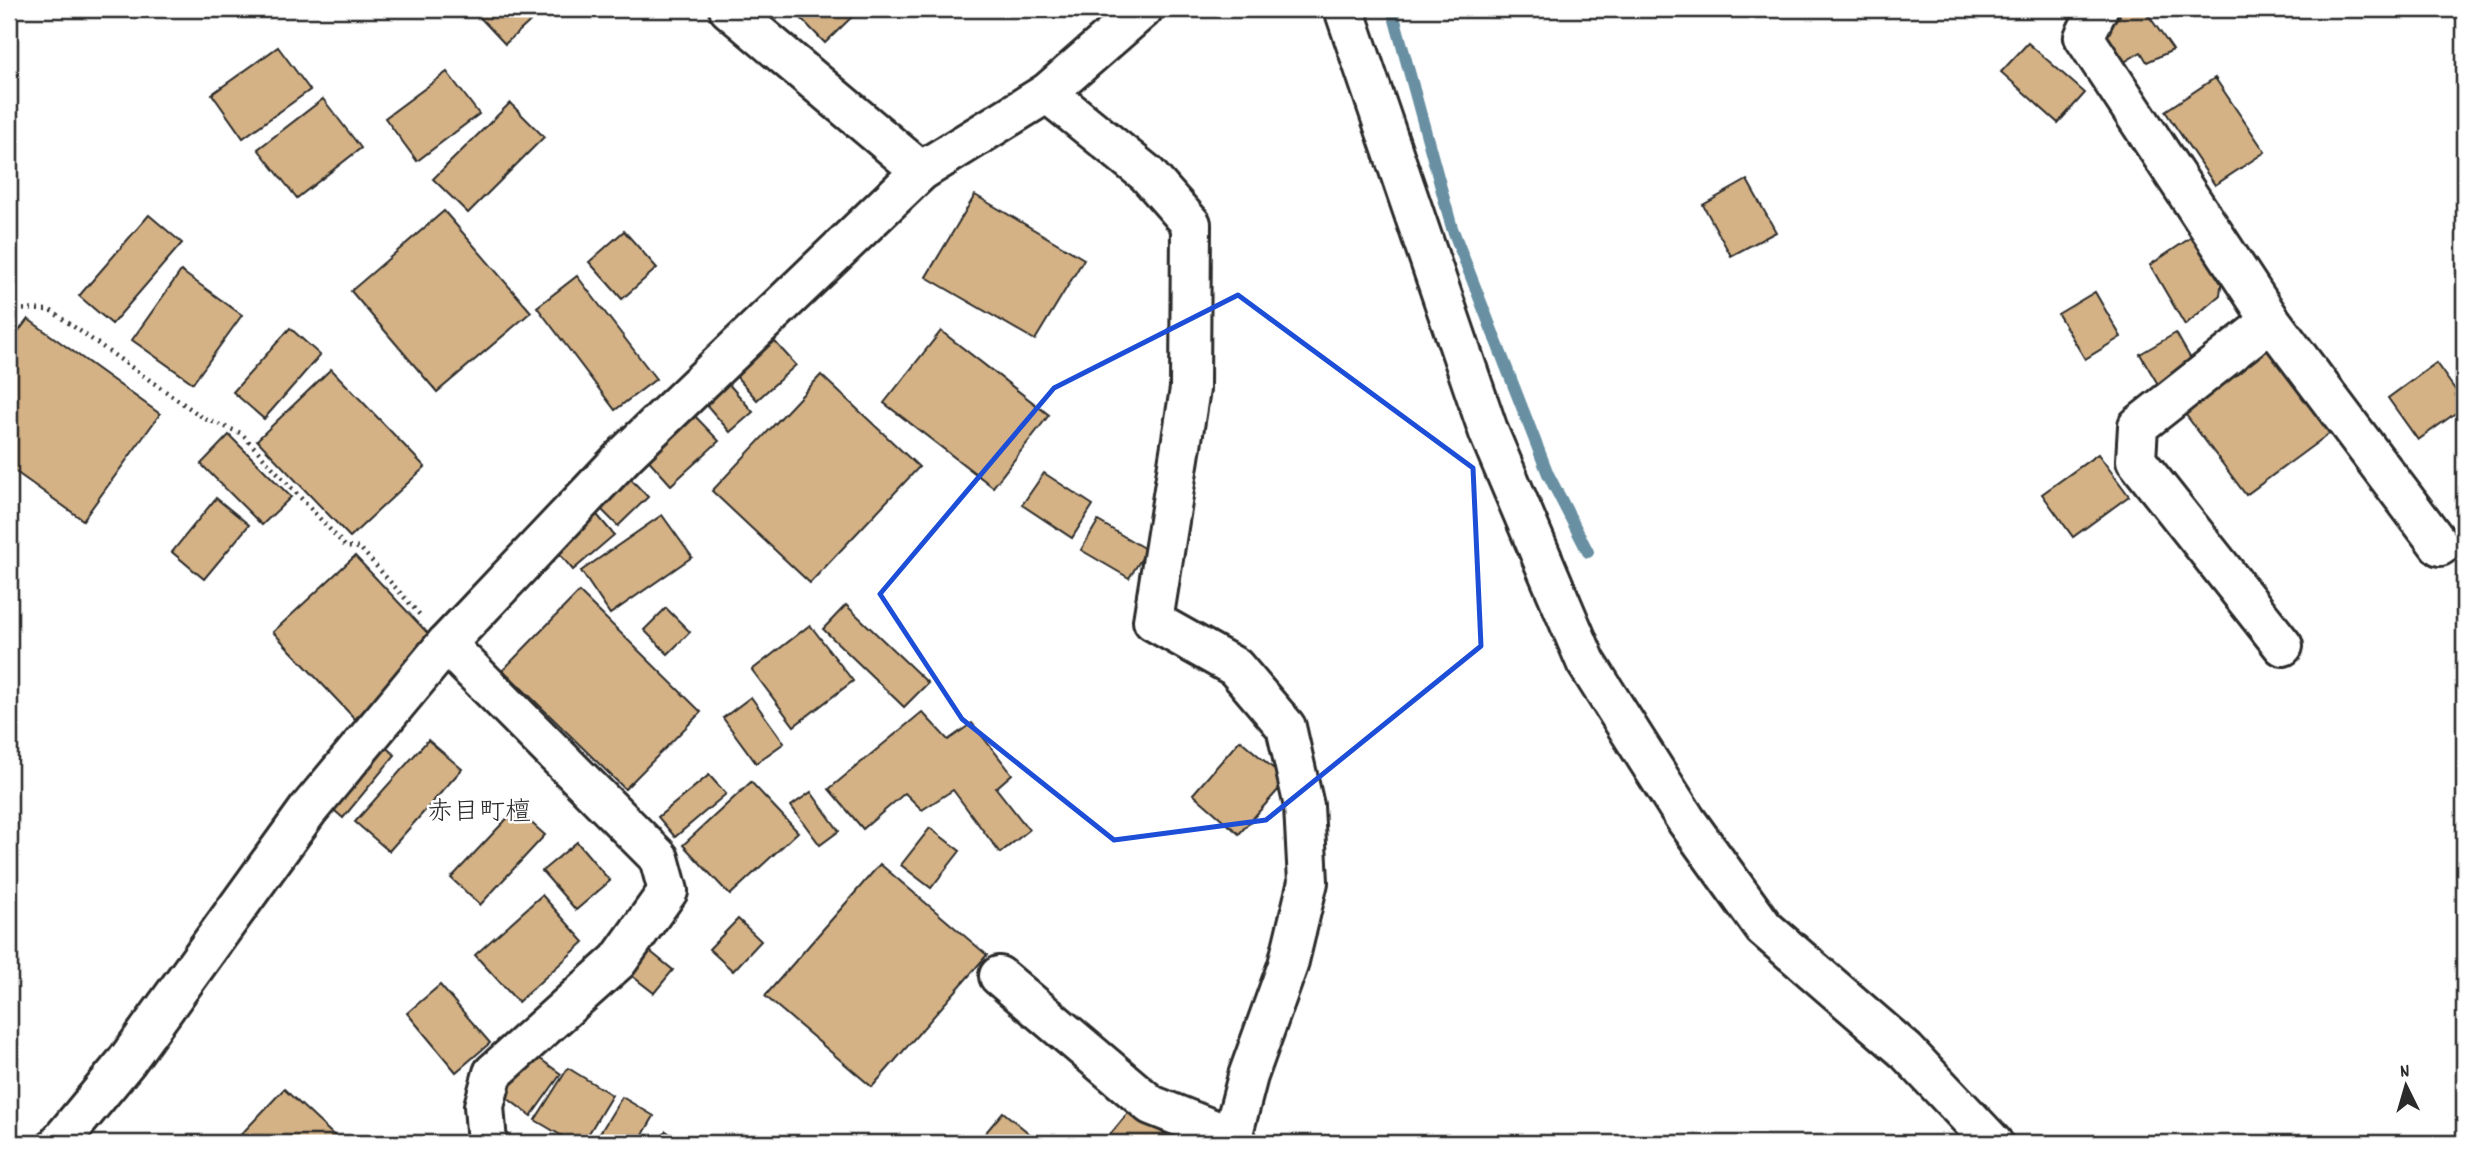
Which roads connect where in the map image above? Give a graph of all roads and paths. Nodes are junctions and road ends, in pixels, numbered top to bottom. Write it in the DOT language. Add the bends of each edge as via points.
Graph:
graph roads {
  1 [pos="729,9"];
  2 [pos="1143,9"];
  3 [pos="1344,9"];
  4 [pos="2098,9"];
  5 [pos="1046,93"];
  6 [pos="921,172"];
  7 [pos="9,309"];
  8 [pos="2271,321"];
  9 [pos="2440,546"];
  10 [pos="446,644"];
  11 [pos="2283,646"];
  12 [pos="999,976"];
  13 [pos="1235,1140"];
  14 [pos="59,1143"];
  15 [pos="487,1143"];
  16 [pos="1993,1143"];
  1 -- 6 [label="street"];
  2 -- 5 [label="street"];
  3 -- 16 [label="street" via="1489,433 1586,662 1686,820 1764,928 1906,1051"];
  4 -- 8 [label="street" via="2084,37"];
  5 -- 6 [label="street"];
  5 -- 13 [label="street" via="1147,174 1191,225 1190,389 1153,621 1235,667 1286,727 1304,806 1308,882 1288,965 1248,1076"];
  6 -- 10 [label="street" via="626,454"];
  7 -- 10 [label="path" via="50,310 205,419 240,433 346,547 360,548"];
  8 -- 9 [label="street"];
  8 -- 11 [label="street" via="2138,426 2136,460"];
  10 -- 14 [label="street" via="308,810 126,1062"];
  10 -- 15 [label="street" via="659,858 668,891 618,961 493,1073 484,1106"];
  12 -- 13 [label="street" via="1151,1105"];
}
